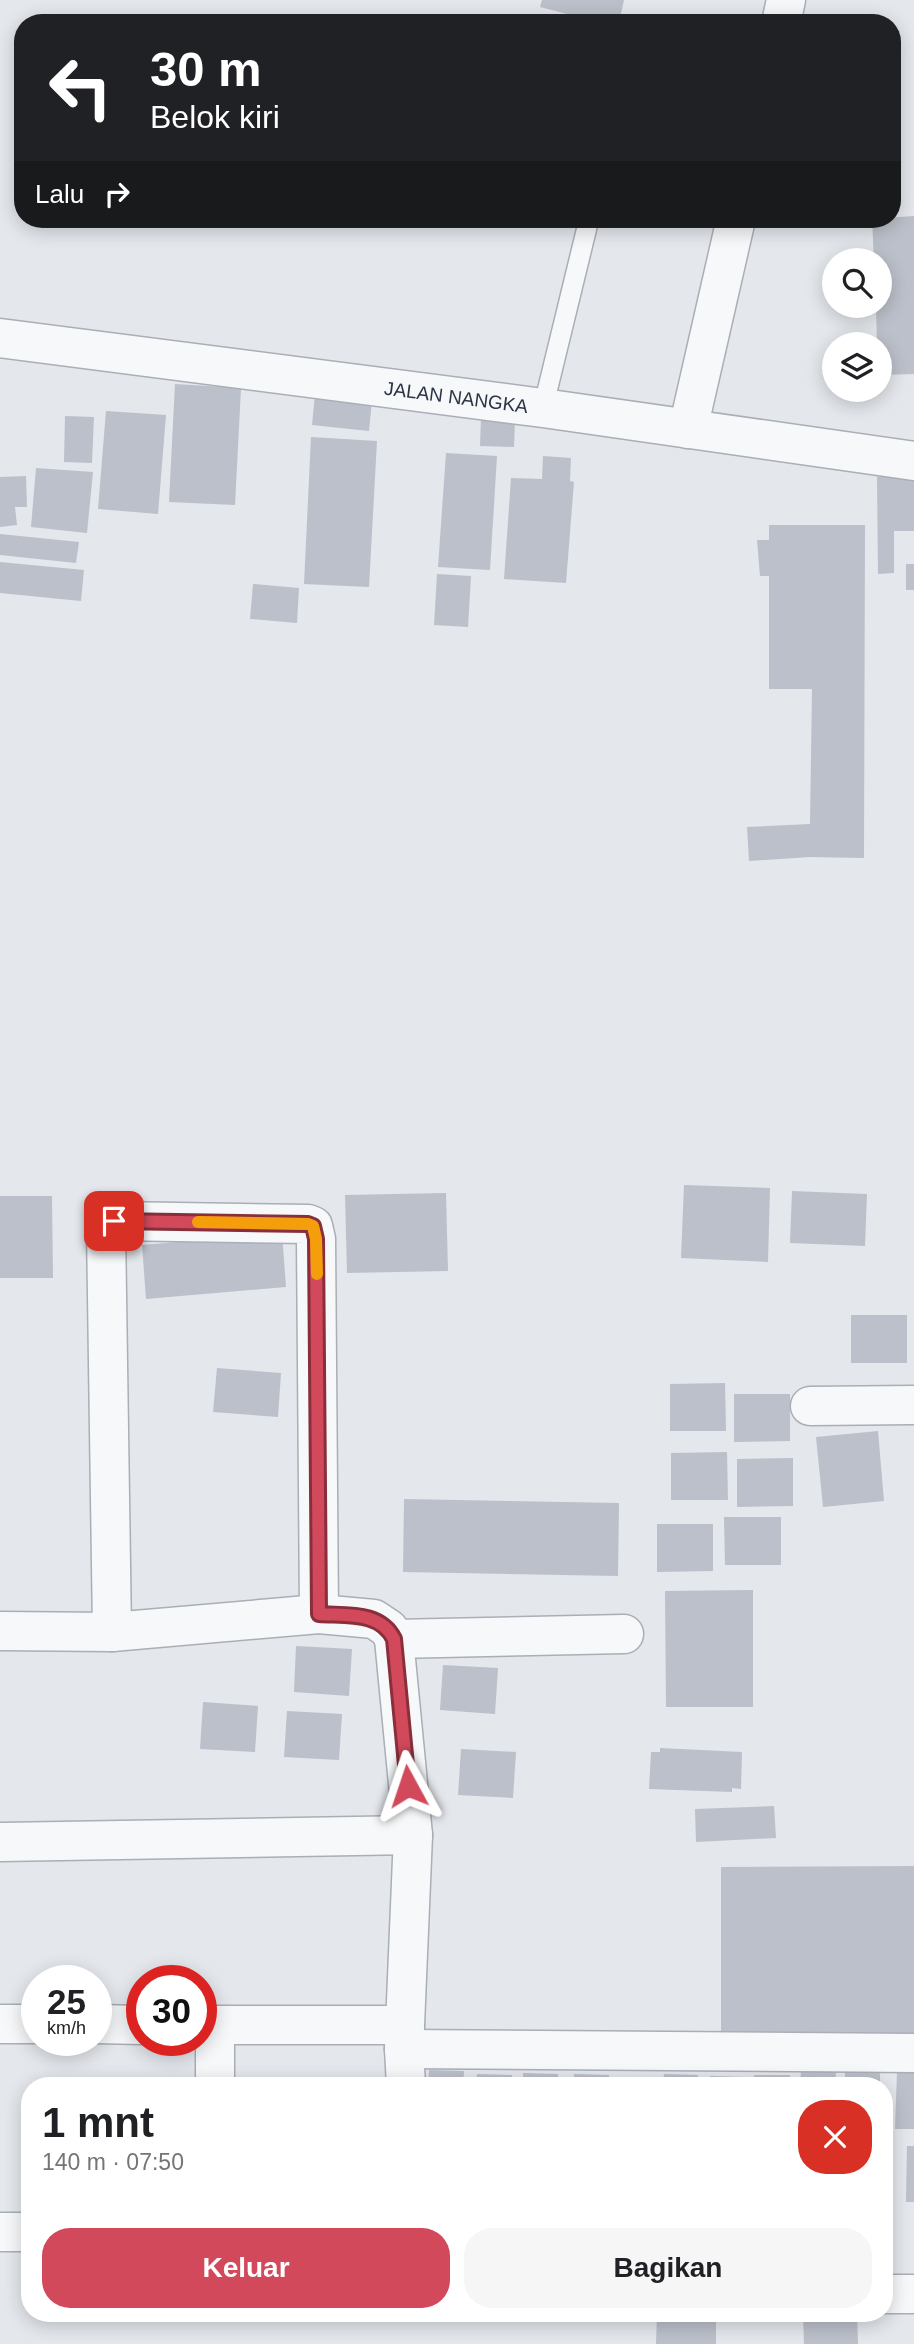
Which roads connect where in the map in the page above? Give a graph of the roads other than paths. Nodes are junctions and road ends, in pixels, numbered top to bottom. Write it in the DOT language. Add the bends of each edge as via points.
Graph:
graph roads {
  1 [pos="587,228"];
  2 [pos="734,228"];
  3 [pos="0,338"];
  4 [pos="543,408"];
  5 [pos="688,429"];
  6 [pos="914,461"];
  7 [pos="914,1405"];
  8 [pos="810,1406"];
  9 [pos="319,1614"];
  10 [pos="0,1631"];
  11 [pos="112,1632"];
  12 [pos="624,1634"];
  13 [pos="394,1639"];
  14 [pos="413,1835"];
  15 [pos="0,1842"];
  16 [pos="0,2024"];
  17 [pos="21,2024"];
  18 [pos="217,2026"];
  19 [pos="405,2037"];
  20 [pos="914,2053"];
  21 [pos="212,2056"];
  22 [pos="214,2077"];
  23 [pos="406,2077"];
  24 [pos="0,2232"];
  25 [pos="21,2232"];
  26 [pos="893,2294"];
  27 [pos="914,2294"];
  1 -- 4 [label="lane"];
  2 -- 5 [label="street"];
  3 -- 4 [label="street, JALAN NANGKA"];
  4 -- 5 [label="street, JALAN NANGKA"];
  5 -- 6 [label="street, JALAN NANGKA"];
  7 -- 8 [label="street"];
  9 -- 11 [label="street"];
  9 -- 11 [label="street" via="313,1226 114,1221 107,1228"];
  9 -- 13 [label="street" via="374,1619 389,1629"];
  10 -- 11 [label="street"];
  12 -- 13 [label="street"];
  13 -- 14 [label="street"];
  14 -- 15 [label="street"];
  14 -- 19 [label="street"];
  16 -- 17 [label="street"];
  18 -- 19 [label="street"];
  19 -- 20 [label="street"];
  19 -- 23 [label="street"];
  21 -- 22 [label="street"];
  24 -- 25 [label="street"];
  26 -- 27 [label="street"];
}
